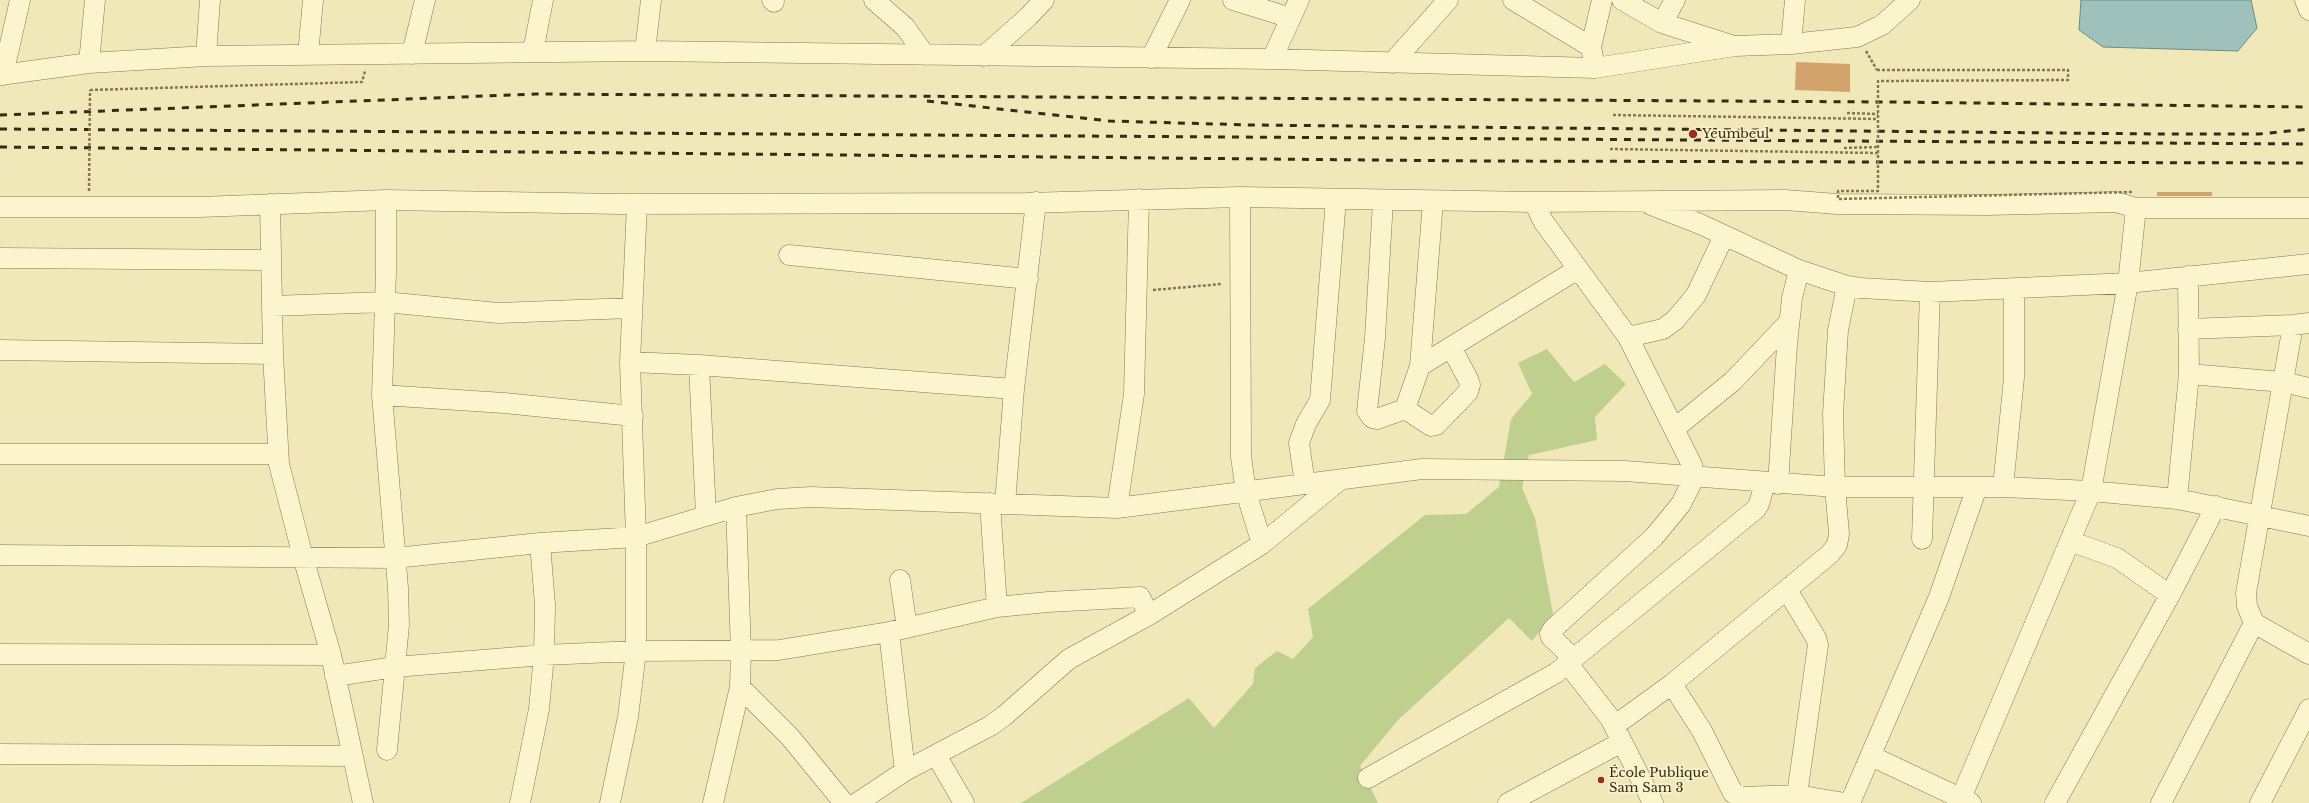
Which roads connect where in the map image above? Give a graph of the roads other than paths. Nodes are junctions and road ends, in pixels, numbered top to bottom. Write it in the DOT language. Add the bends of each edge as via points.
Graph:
graph roads {
  1 [pos="20,0"];
  2 [pos="95,0"];
  3 [pos="210,0"];
  4 [pos="313,0"];
  5 [pos="425,0"];
  6 [pos="543,0"];
  7 [pos="652,0"];
  8 [pos="874,0"];
  9 [pos="1044,0"];
  10 [pos="1180,0"];
  11 [pos="1233,0"];
  12 [pos="1448,0"];
  13 [pos="1513,0"];
  14 [pos="1602,0"];
  15 [pos="1622,0"];
  16 [pos="1675,0"];
  17 [pos="1795,0"];
  18 [pos="1910,0"];
  19 [pos="2305,0"];
  20 [pos="1295,9"];
  21 [pos="2309,10"];
  22 [pos="1662,23"];
  23 [pos="1791,44"];
  24 [pos="1735,46"];
  25 [pos="1591,47"];
  26 [pos="645,51"];
  27 [pos="533,52"];
  28 [pos="412,54"];
  29 [pos="308,55"];
  30 [pos="925,55"];
  31 [pos="206,56"];
  32 [pos="984,56"];
  33 [pos="1151,58"];
  34 [pos="1272,59"];
  35 [pos="1392,63"];
  36 [pos="89,64"];
  37 [pos="1595,68"];
  38 [pos="2,75"];
  39 [pos="1240,197"];
  40 [pos="1139,199"];
  41 [pos="1336,199"];
  42 [pos="386,200"];
  43 [pos="1433,200"];
  44 [pos="1640,200"];
  45 [pos="2134,200"];
  46 [pos="1382,201"];
  47 [pos="1036,202"];
  48 [pos="1534,202"];
  49 [pos="270,204"];
  50 [pos="637,204"];
  51 [pos="0,207"];
  52 [pos="2309,208"];
  53 [pos="1724,236"];
  54 [pos="789,255"];
  55 [pos="0,258"];
  56 [pos="271,260"];
  57 [pos="2309,264"];
  58 [pos="1578,269"];
  59 [pos="1799,270"];
  60 [pos="2188,276"];
  61 [pos="1028,279"];
  62 [pos="2128,283"];
  63 [pos="1847,286"];
  64 [pos="2014,289"];
  65 [pos="1930,292"];
  66 [pos="385,302"];
  67 [pos="272,306"];
  68 [pos="631,308"];
  69 [pos="1789,322"];
  70 [pos="2301,324"];
  71 [pos="2188,329"];
  72 [pos="1628,337"];
  73 [pos="1451,347"];
  74 [pos="0,350"];
  75 [pos="273,354"];
  76 [pos="630,362"];
  77 [pos="699,365"];
  78 [pos="1420,366"];
  79 [pos="2189,374"];
  80 [pos="2283,382"];
  81 [pos="2309,388"];
  82 [pos="1014,389"];
  83 [pos="382,395"];
  84 [pos="1405,409"];
  85 [pos="633,416"];
  86 [pos="1674,429"];
  87 [pos="0,454"];
  88 [pos="278,454"];
  89 [pos="1694,478"];
  90 [pos="1340,480"];
  91 [pos="1771,483"];
  92 [pos="1305,484"];
  93 [pos="1835,487"];
  94 [pos="1923,487"];
  95 [pos="1977,487"];
  96 [pos="2003,487"];
  97 [pos="2091,491"];
  98 [pos="1246,492"];
  99 [pos="2177,498"];
  100 [pos="998,504"];
  101 [pos="2216,506"];
  102 [pos="736,507"];
  103 [pos="1117,508"];
  104 [pos="706,516"];
  105 [pos="2260,518"];
  106 [pos="2309,526"];
  107 [pos="636,537"];
  108 [pos="1922,539"];
  109 [pos="2070,540"];
  110 [pos="540,544"];
  111 [pos="1262,544"];
  112 [pos="0,555"];
  113 [pos="303,558"];
  114 [pos="395,558"];
  115 [pos="900,580"];
  116 [pos="1787,590"];
  117 [pos="2170,595"];
  118 [pos="997,608"];
  119 [pos="1149,615"];
  120 [pos="2254,623"];
  121 [pos="898,630"];
  122 [pos="636,651"];
  123 [pos="741,652"];
  124 [pos="0,654"];
  125 [pos="2309,654"];
  126 [pos="331,655"];
  127 [pos="544,655"];
  128 [pos="1571,662"];
  129 [pos="395,667"];
  130 [pos="335,676"];
  131 [pos="1672,684"];
  132 [pos="740,687"];
  133 [pos="2309,708"];
  134 [pos="1618,734"];
  135 [pos="387,750"];
  136 [pos="0,754"];
  137 [pos="936,755"];
  138 [pos="352,756"];
  139 [pos="1871,756"];
  140 [pos="905,771"];
  141 [pos="1368,778"];
  142 [pos="1797,795"];
  143 [pos="1964,801"];
  144 [pos="363,803"];
  145 [pos="520,803"];
  146 [pos="610,803"];
  147 [pos="713,803"];
  148 [pos="844,803"];
  149 [pos="856,803"];
  150 [pos="964,803"];
  151 [pos="1508,803"];
  152 [pos="1653,803"];
  153 [pos="1845,803"];
  154 [pos="1850,803"];
  155 [pos="2055,803"];
  156 [pos="2161,803"];
  157 [pos="2260,803"];
  1 -- 38 [label="street"];
  2 -- 36 [label="street"];
  3 -- 31 [label="street"];
  4 -- 29 [label="street"];
  5 -- 28 [label="street"];
  6 -- 27 [label="street"];
  7 -- 26 [label="street"];
  8 -- 30 [label="street" via="906,26"];
  9 -- 32 [label="street"];
  10 -- 33 [label="street"];
  11 -- 20 [label="street"];
  12 -- 35 [label="street"];
  13 -- 25 [label="street"];
  14 -- 25 [label="street"];
  15 -- 22 [label="street"];
  16 -- 22 [label="street"];
  17 -- 23 [label="street"];
  18 -- 23 [label="street" via="1882,25 1857,37"];
  19 -- 21 [label="street"];
  20 -- 34 [label="street"];
  22 -- 24 [label="street"];
  23 -- 24 [label="street"];
  24 -- 37 [label="street"];
  25 -- 37 [label="street"];
  26 -- 27 [label="street"];
  26 -- 30 [label="street"];
  27 -- 28 [label="street"];
  28 -- 29 [label="street"];
  29 -- 31 [label="street"];
  30 -- 32 [label="street"];
  31 -- 36 [label="street"];
  32 -- 33 [label="street"];
  33 -- 34 [label="street"];
  34 -- 35 [label="street"];
  35 -- 37 [label="street"];
  36 -- 38 [label="street"];
  39 -- 40 [label="street"];
  39 -- 41 [label="street"];
  39 -- 98 [label="street" via="1241,457"];
  40 -- 47 [label="street"];
  40 -- 103 [label="street" via="1134,394"];
  41 -- 46 [label="street"];
  41 -- 92 [label="street" via="1320,400 1306,424 1300,443"];
  42 -- 49 [label="street"];
  42 -- 50 [label="street"];
  42 -- 66 [label="street"];
  43 -- 46 [label="street"];
  43 -- 48 [label="street"];
  43 -- 78 [label="street"];
  44 -- 45 [label="street" via="1785,200 1837,204 1980,205"];
  44 -- 48 [label="street"];
  44 -- 53 [label="street"];
  45 -- 52 [label="street"];
  45 -- 62 [label="street"];
  46 -- 84 [label="street" via="1375,338 1367,412 1372,418 1381,418"];
  47 -- 50 [label="street"];
  47 -- 61 [label="street"];
  48 -- 58 [label="street" via="1543,220"];
  49 -- 51 [label="street"];
  49 -- 56 [label="street"];
  50 -- 68 [label="street" via="635,278"];
  53 -- 59 [label="street"];
  53 -- 72 [label="street" via="1696,295 1675,320 1663,329"];
  54 -- 61 [label="street"];
  55 -- 56 [label="street"];
  56 -- 67 [label="street"];
  57 -- 60 [label="street"];
  58 -- 72 [label="street"];
  58 -- 73 [label="street"];
  59 -- 63 [label="street"];
  59 -- 69 [label="street"];
  60 -- 62 [label="street"];
  60 -- 71 [label="street"];
  61 -- 82 [label="street"];
  62 -- 64 [label="street"];
  62 -- 97 [label="street"];
  63 -- 65 [label="street"];
  63 -- 93 [label="street" via="1838,330 1835,373"];
  64 -- 65 [label="street"];
  64 -- 96 [label="street" via="2014,378"];
  65 -- 94 [label="street"];
  66 -- 67 [label="street"];
  66 -- 68 [label="street" via="498,313"];
  66 -- 83 [label="street"];
  67 -- 75 [label="street"];
  68 -- 76 [label="street"];
  69 -- 86 [label="street" via="1733,381"];
  69 -- 91 [label="street"];
  70 -- 71 [label="street"];
  70 -- 80 [label="street"];
  71 -- 79 [label="street"];
  72 -- 86 [label="street"];
  73 -- 78 [label="street"];
  73 -- 84 [label="street" via="1468,379 1468,392 1436,425 1431,426"];
  74 -- 75 [label="street"];
  75 -- 88 [label="street"];
  76 -- 77 [label="street"];
  76 -- 85 [label="street"];
  77 -- 82 [label="street"];
  77 -- 104 [label="street"];
  78 -- 84 [label="street"];
  79 -- 80 [label="street"];
  79 -- 99 [label="street"];
  80 -- 81 [label="street"];
  80 -- 105 [label="street"];
  82 -- 100 [label="street"];
  83 -- 85 [label="street" via="468,400"];
  83 -- 114 [label="street"];
  85 -- 107 [label="street"];
  86 -- 89 [label="street" via="1692,465"];
  87 -- 88 [label="street"];
  88 -- 113 [label="street"];
  89 -- 90 [label="street" via="1625,471 1422,469"];
  89 -- 91 [label="street"];
  89 -- 128 [label="street" via="1681,504 1654,537 1553,629 1551,637"];
  90 -- 92 [label="street"];
  90 -- 111 [label="street"];
  91 -- 93 [label="street"];
  91 -- 128 [label="street" via="1756,509"];
  92 -- 98 [label="street"];
  93 -- 94 [label="street"];
  93 -- 116 [label="street" via="1839,534 1837,545 1830,554"];
  94 -- 95 [label="street"];
  94 -- 108 [label="street"];
  95 -- 96 [label="street"];
  95 -- 139 [label="street" via="1939,597"];
  96 -- 97 [label="street"];
  97 -- 99 [label="street"];
  97 -- 109 [label="street"];
  98 -- 103 [label="street"];
  98 -- 111 [label="street"];
  99 -- 101 [label="street"];
  100 -- 102 [label="street" via="811,497 777,499"];
  100 -- 103 [label="street"];
  100 -- 118 [label="street"];
  101 -- 105 [label="street"];
  101 -- 117 [label="street"];
  102 -- 104 [label="street"];
  102 -- 123 [label="street"];
  104 -- 107 [label="street"];
  105 -- 106 [label="street"];
  105 -- 120 [label="street" via="2246,593 2247,606"];
  107 -- 110 [label="street"];
  107 -- 122 [label="street"];
  109 -- 117 [label="street" via="2117,558"];
  109 -- 143 [label="street"];
  110 -- 114 [label="street"];
  110 -- 127 [label="street" via="545,605"];
  111 -- 119 [label="street"];
  112 -- 113 [label="street"];
  113 -- 114 [label="street"];
  113 -- 126 [label="street"];
  114 -- 129 [label="street" via="399,625"];
  115 -- 121 [label="street"];
  116 -- 131 [label="street"];
  116 -- 142 [label="street" via="1818,645"];
  117 -- 155 [label="street"];
  118 -- 119 [label="street" via="1137,597 1143,599"];
  118 -- 121 [label="street"];
  119 -- 137 [label="street" via="1068,659 1004,716"];
  120 -- 125 [label="street"];
  120 -- 156 [label="street"];
  121 -- 123 [label="street" via="779,650"];
  121 -- 140 [label="street"];
  122 -- 123 [label="street"];
  122 -- 127 [label="street"];
  122 -- 146 [label="street" via="628,717"];
  123 -- 132 [label="street"];
  124 -- 126 [label="street"];
  126 -- 130 [label="street"];
  127 -- 129 [label="street"];
  127 -- 145 [label="street" via="539,709"];
  128 -- 134 [label="street"];
  128 -- 141 [label="street" via="1556,673"];
  129 -- 130 [label="street"];
  129 -- 135 [label="street"];
  130 -- 138 [label="street"];
  131 -- 134 [label="street"];
  131 -- 142 [label="street" via="1702,731 1733,793 1742,797"];
  132 -- 147 [label="street"];
  132 -- 148 [label="street" via="790,737"];
  133 -- 157 [label="street"];
  134 -- 151 [label="street"];
  134 -- 152 [label="street"];
  136 -- 138 [label="street"];
  137 -- 140 [label="street"];
  137 -- 150 [label="street"];
  138 -- 144 [label="street"];
  139 -- 143 [label="street"];
  139 -- 154 [label="street"];
  140 -- 149 [label="street"];
  142 -- 153 [label="street"];
}
